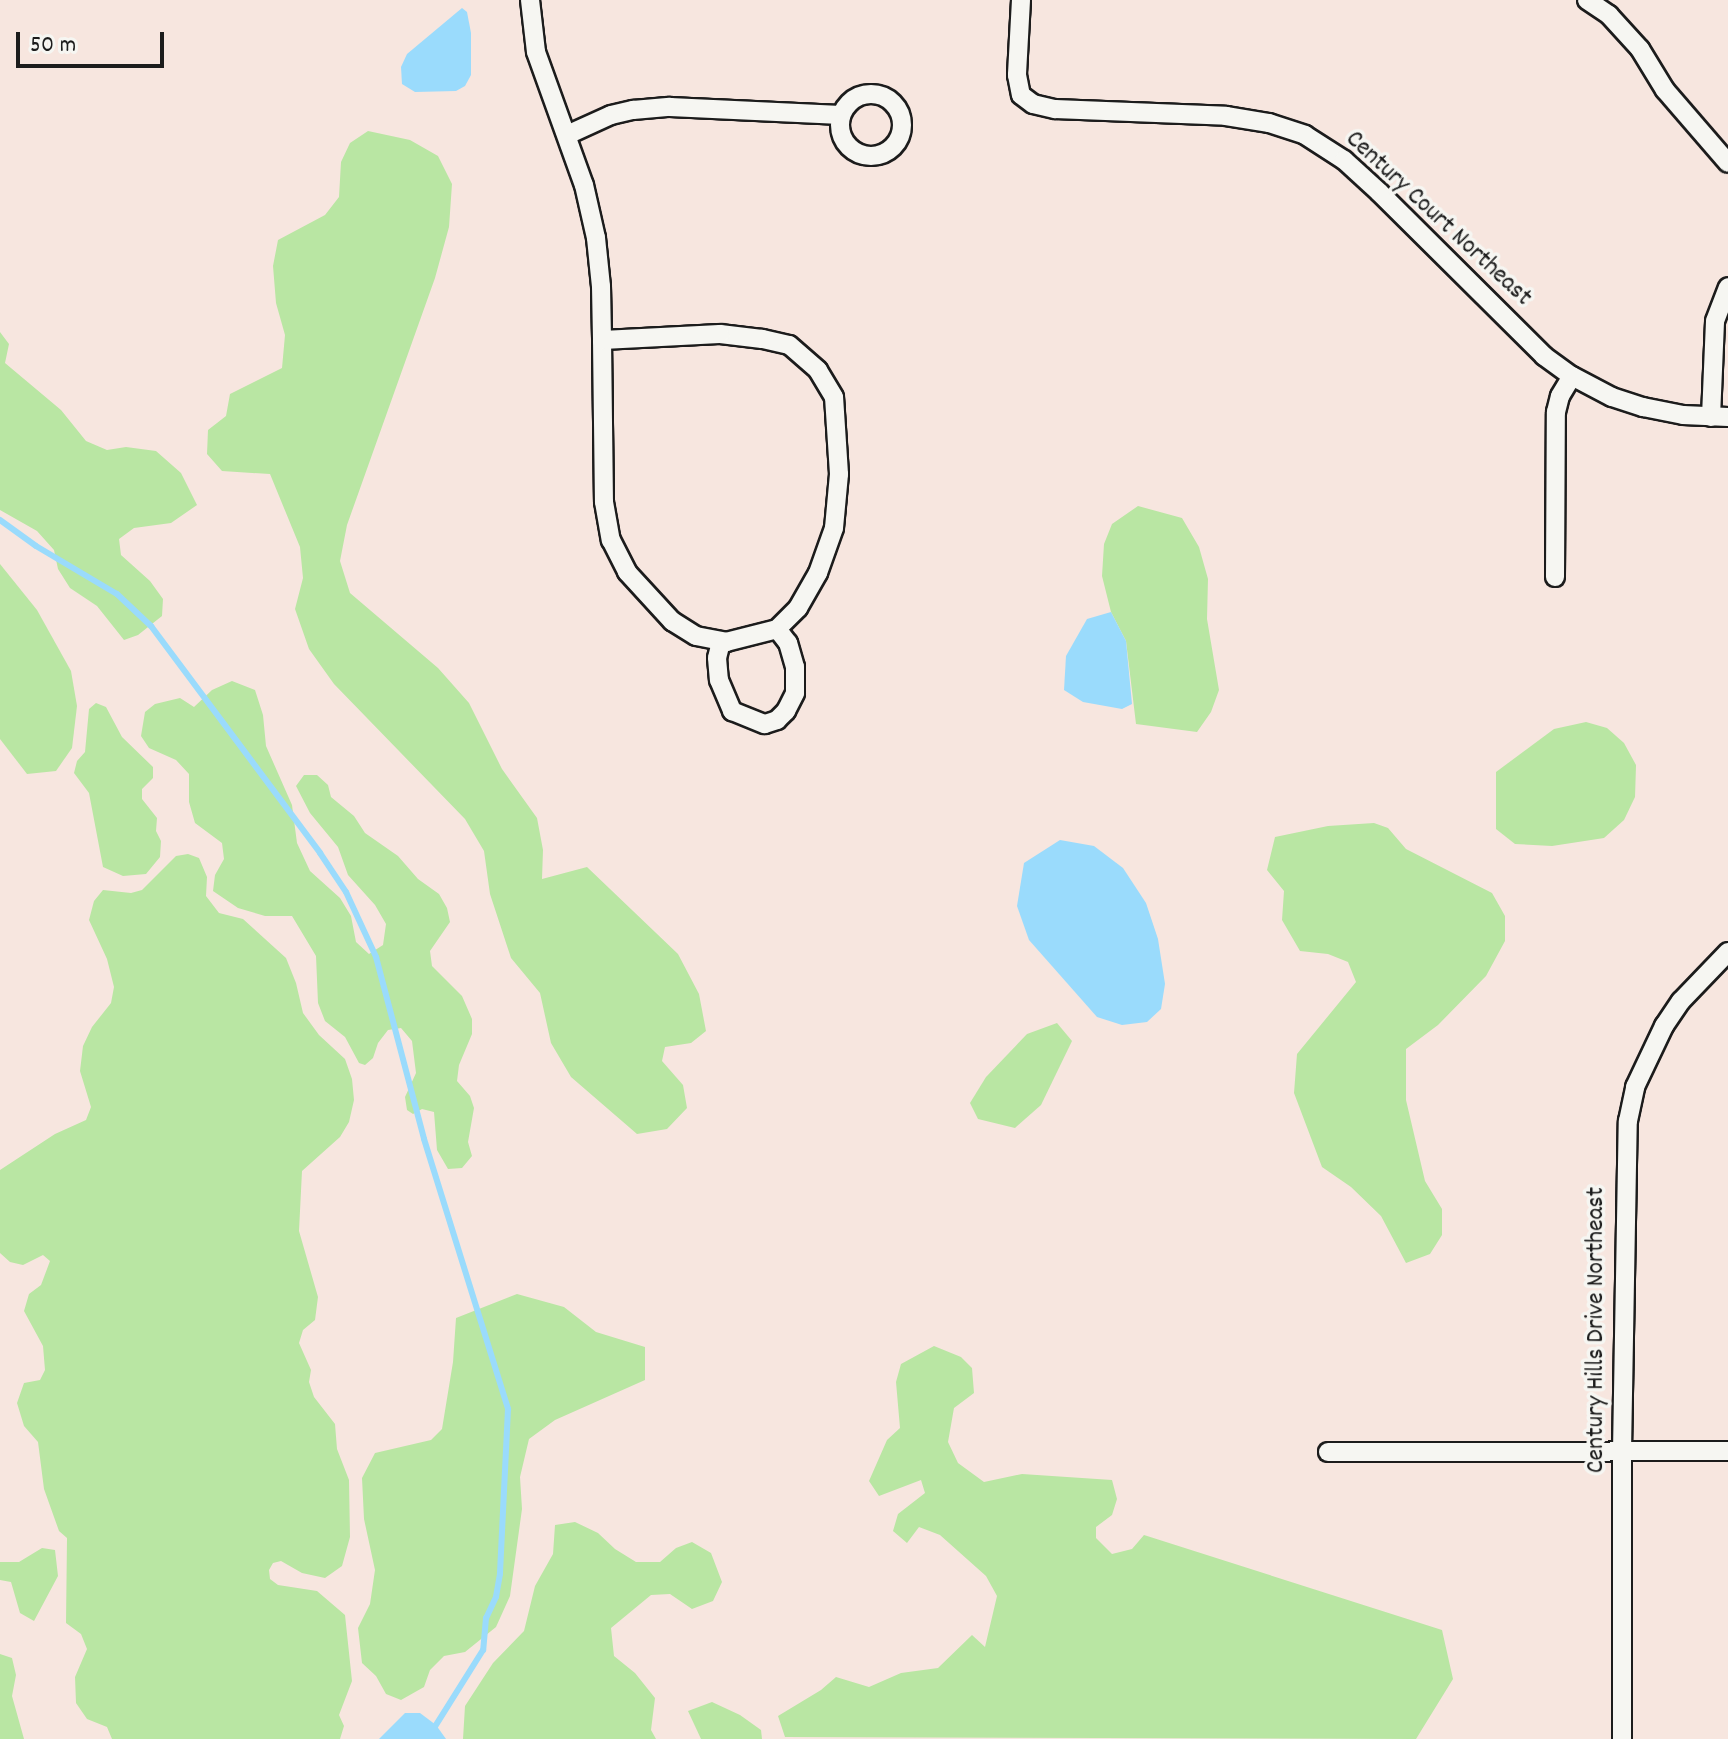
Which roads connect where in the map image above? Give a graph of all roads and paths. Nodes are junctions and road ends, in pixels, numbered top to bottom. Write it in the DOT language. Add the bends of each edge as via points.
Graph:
graph roads {
  1 [pos="530,0"];
  2 [pos="1021,0"];
  3 [pos="1587,0"];
  4 [pos="841,115"];
  5 [pos="567,135"];
  6 [pos="1728,163"];
  7 [pos="1728,287"];
  8 [pos="602,340"];
  9 [pos="1572,376"];
  10 [pos="1720,417"];
  11 [pos="1555,577"];
  12 [pos="777,629"];
  13 [pos="721,642"];
  14 [pos="1728,952"];
  15 [pos="1622,1451"];
  16 [pos="1728,1451"];
  17 [pos="1328,1452"];
  18 [pos="1622,1739"];
  1 -- 5 [label="street" via="536,52"];
  2 -- 9 [label="street, Century Court Northeast" via="1017,75 1026,99 1055,109 1248,118 1305,135 1344,160 1544,356"];
  3 -- 6 [label="street" via="1630,37 1665,90"];
  4 -- 5 [label="street" via="670,107 611,115"];
  5 -- 8 [label="street" via="596,238"];
  7 -- 10 [label="street" via="1715,321"];
  8 -- 12 [label="street" via="720,334 762,339 789,345 818,370 834,397 839,474 834,528 818,573 798,608"];
  8 -- 13 [label="street" via="604,502 611,540 627,572 672,621 696,636"];
  9 -- 10 [label="street" via="1643,407"];
  9 -- 11 [label="street" via="1556,412"];
  12 -- 13 [label="street"];
  12 -- 13 [label="street" via="795,667 795,693 786,711 765,724 732,711 719,680"];
  14 -- 15 [label="street, Century Hills Drive Northeast" via="1681,1001 1635,1087 1628,1121"];
  15 -- 16 [label="street"];
  15 -- 17 [label="street"];
  15 -- 18 [label="street, Century Hills Drive Northeast"];
}
